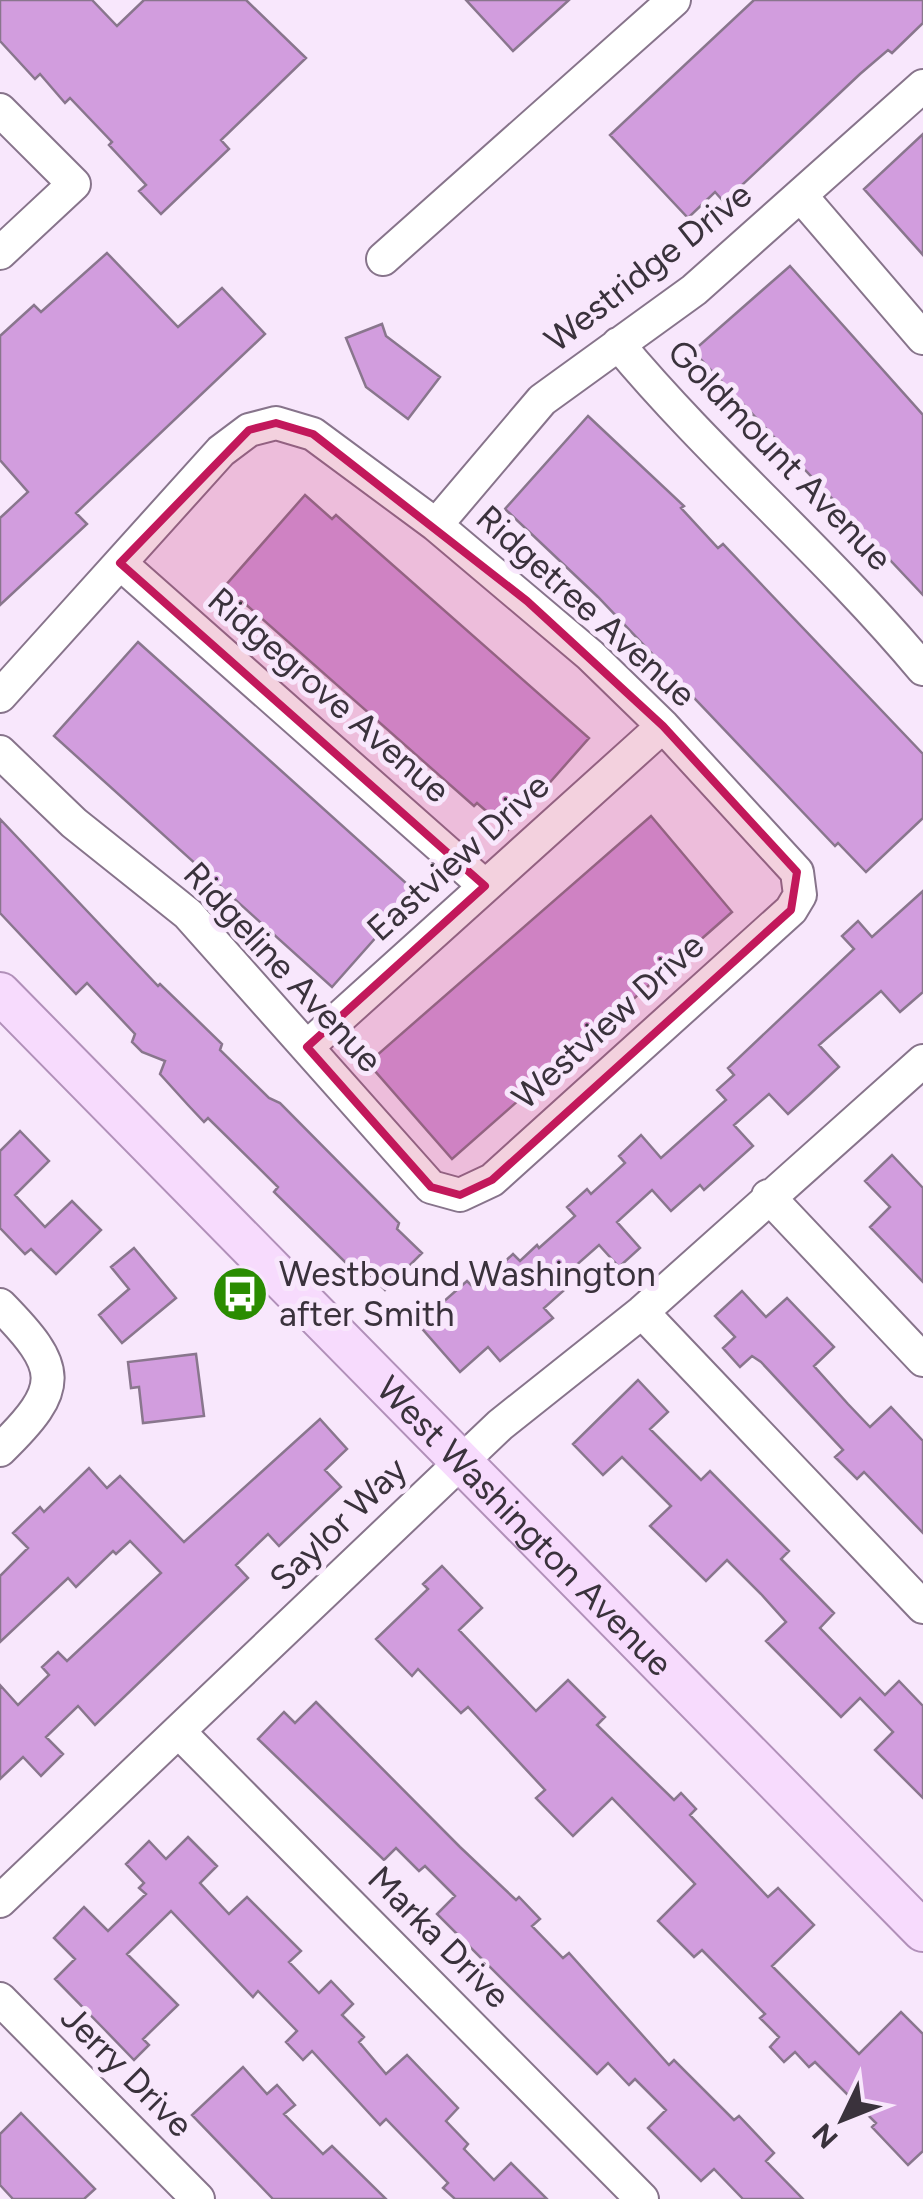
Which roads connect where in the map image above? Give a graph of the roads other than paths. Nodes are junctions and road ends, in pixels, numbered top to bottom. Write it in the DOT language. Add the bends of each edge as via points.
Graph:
graph roads {
  1 [pos="674,0"];
  2 [pos="923,86"];
  3 [pos="0,110"];
  4 [pos="801,196"];
  5 [pos="0,253"];
  6 [pos="383,259"];
  7 [pos="923,338"];
  8 [pos="618,344"];
  9 [pos="436,525"];
  10 [pos="120,563"];
  11 [pos="923,669"];
  12 [pos="0,696"];
  13 [pos="662,726"];
  14 [pos="0,752"];
  15 [pos="485,886"];
  16 [pos="800,894"];
  17 [pos="4,1006"];
  18 [pos="307,1048"];
  19 [pos="923,1061"];
  20 [pos="460,1195"];
  21 [pos="768,1196"];
  22 [pos="0,1305"];
  23 [pos="642,1312"];
  24 [pos="923,1360"];
  25 [pos="0,1450"];
  26 [pos="459,1463"];
  27 [pos="923,1607"];
  28 [pos="179,1732"];
  29 [pos="0,1900"];
  30 [pos="923,1931"];
  31 [pos="0,1999"];
  32 [pos="198,2199"];
  33 [pos="642,2199"];
  1 -- 6 [label="street"];
  2 -- 4 [label="street, Westridge Drive"];
  3 -- 5 [label="street" via="74,184"];
  4 -- 7 [label="street"];
  4 -- 8 [label="street, Westridge Drive" via="694,290"];
  8 -- 9 [label="street, Westridge Drive" via="542,400"];
  8 -- 11 [label="street, Goldmount Avenue"];
  9 -- 10 [label="street, Ridgetree Avenue" via="313,434 276,424 250,430 221,451"];
  9 -- 13 [label="street, Ridgetree Avenue" via="590,655"];
  10 -- 12 [label="street"];
  10 -- 15 [label="street, Ridgegrove Avenue"];
  13 -- 15 [label="street, Eastview Drive"];
  13 -- 16 [label="street, Ridgetree Avenue" via="797,872"];
  14 -- 18 [label="street, Ridgeline Avenue" via="74,823 188,914"];
  15 -- 18 [label="street, Eastview Drive"];
  16 -- 20 [label="street, Westview Drive" via="791,910 492,1180"];
  17 -- 26 [label="main road, West Washington Avenue"];
  18 -- 20 [label="street, Ridgeline Avenue" via="431,1187"];
  19 -- 21 [label="street, Saylor Way"];
  21 -- 23 [label="street, Saylor Way"];
  21 -- 24 [label="street"];
  22 -- 25 [label="street" via="42,1347 49,1379 38,1413"];
  23 -- 26 [label="street, Saylor Way"];
  23 -- 27 [label="street"];
  26 -- 28 [label="street, Saylor Way"];
  26 -- 30 [label="main road, West Washington Avenue"];
  28 -- 29 [label="street, Saylor Way"];
  28 -- 33 [label="street, Marka Drive"];
  31 -- 32 [label="street, Jerry Drive"];
}
